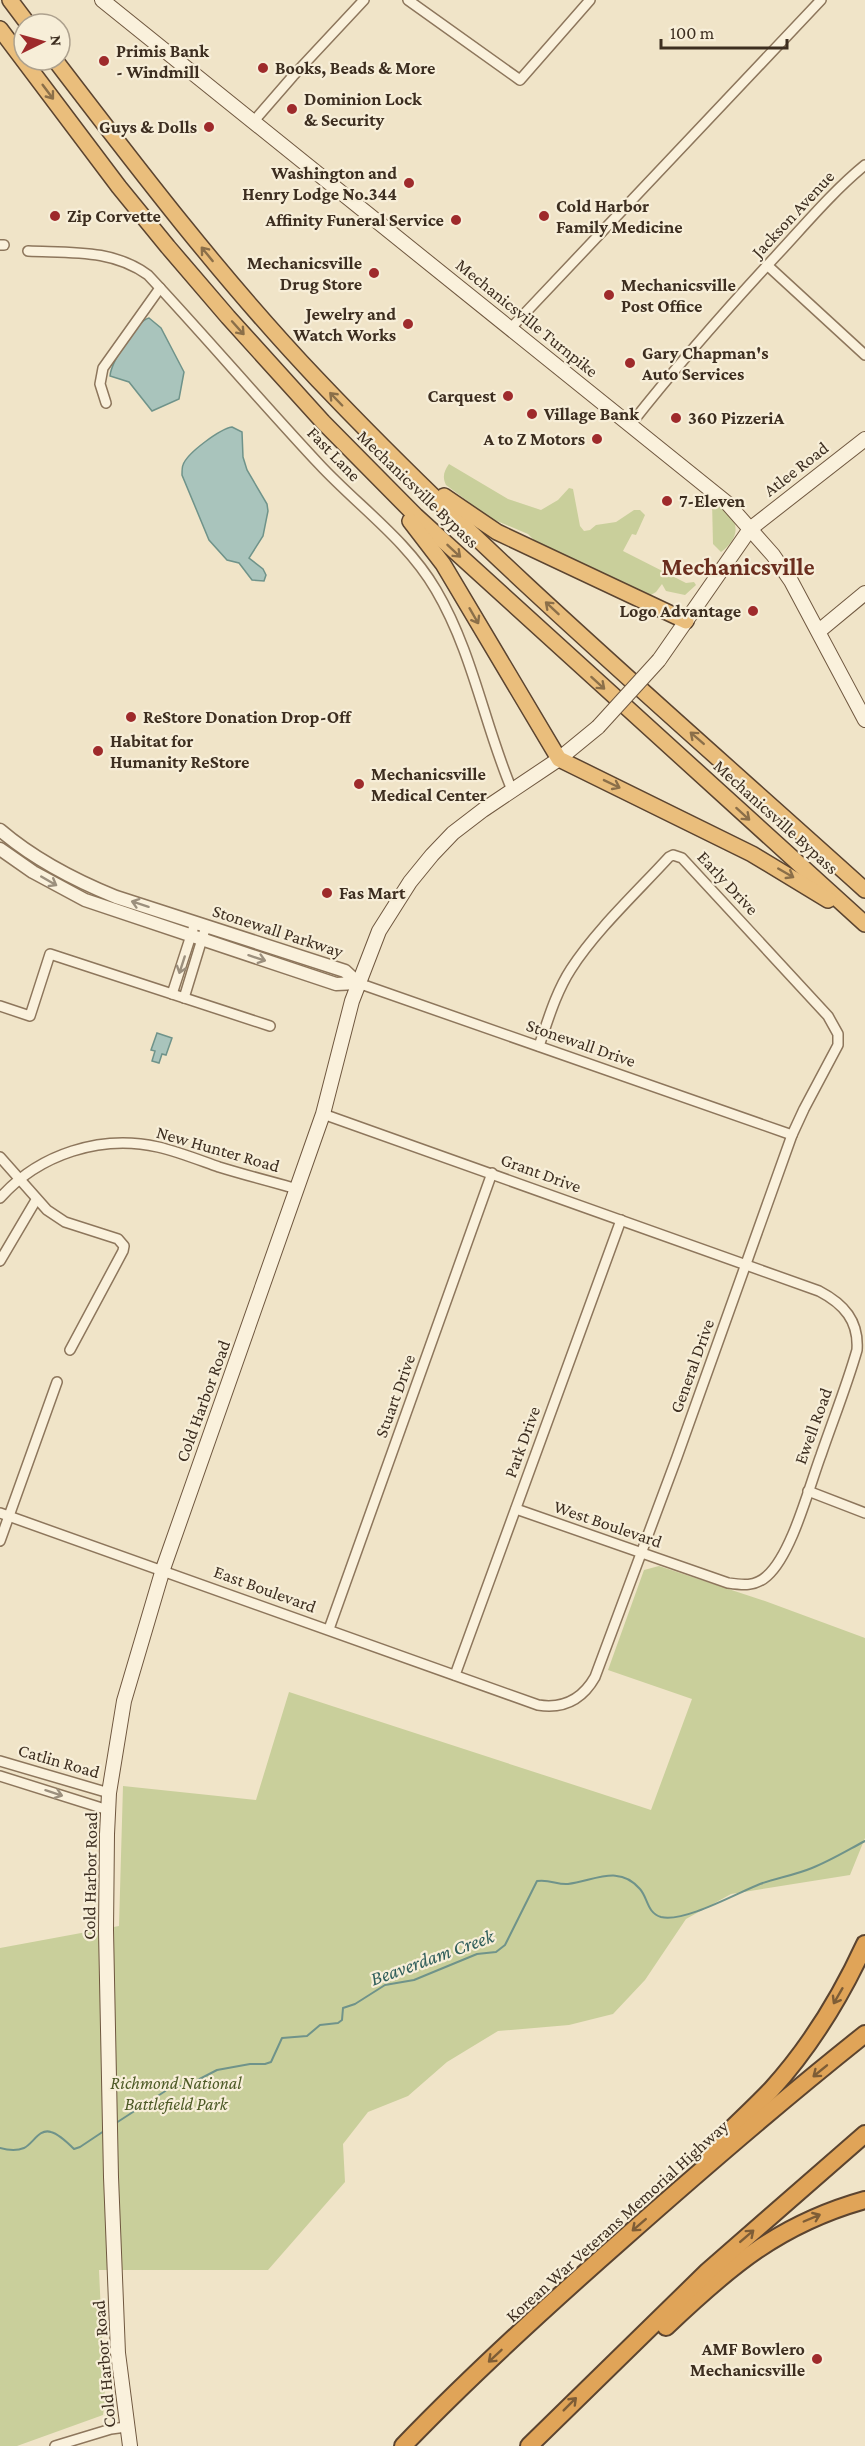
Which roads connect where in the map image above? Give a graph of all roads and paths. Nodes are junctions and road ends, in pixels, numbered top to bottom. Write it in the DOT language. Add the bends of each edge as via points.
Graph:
graph roads {
  1 [pos="102,0"];
  2 [pos="364,0"];
  3 [pos="408,0"];
  4 [pos="590,0"];
  5 [pos="821,0"];
  6 [pos="0,29"];
  7 [pos="64,72"];
  8 [pos="253,122"];
  9 [pos="865,165"];
  10 [pos="28,251"];
  11 [pos="767,266"];
  12 [pos="160,288"];
  13 [pos="511,328"];
  14 [pos="865,354"];
  15 [pos="106,403"];
  16 [pos="323,422"];
  17 [pos="359,423"];
  18 [pos="631,424"];
  19 [pos="865,439"];
  20 [pos="750,529"];
  21 [pos="865,593"];
  22 [pos="686,621"];
  23 [pos="819,631"];
  24 [pos="865,720"];
  25 [pos="560,759"];
  26 [pos="512,790"];
  27 [pos="0,830"];
  28 [pos="0,849"];
  29 [pos="865,890"];
  30 [pos="201,924"];
  31 [pos="865,924"];
  32 [pos="865,933"];
  33 [pos="196,938"];
  34 [pos="358,983"];
  35 [pos="805,992"];
  36 [pos="172,994"];
  37 [pos="184,998"];
  38 [pos="0,1006"];
  39 [pos="270,1026"];
  40 [pos="539,1046"];
  41 [pos="323,1114"];
  42 [pos="792,1135"];
  43 [pos="0,1157"];
  44 [pos="492,1173"];
  45 [pos="20,1178"];
  46 [pos="298,1189"];
  47 [pos="0,1198"];
  48 [pos="36,1200"];
  49 [pos="621,1220"];
  50 [pos="0,1262"];
  51 [pos="746,1265"];
  52 [pos="70,1350"];
  53 [pos="57,1382"];
  54 [pos="808,1491"];
  55 [pos="516,1509"];
  56 [pos="865,1513"];
  57 [pos="4,1515"];
  58 [pos="0,1541"];
  59 [pos="642,1554"];
  60 [pos="163,1569"];
  61 [pos="690,1570"];
  62 [pos="329,1629"];
  63 [pos="455,1675"];
  64 [pos="517,1697"];
  65 [pos="0,1761"];
  66 [pos="0,1776"];
  67 [pos="109,1793"];
  68 [pos="108,1810"];
  69 [pos="865,1944"];
  70 [pos="865,2034"];
  71 [pos="865,2134"];
  72 [pos="865,2200"];
  73 [pos="662,2205"];
  74 [pos="613,2362"];
  75 [pos="126,2427"];
  76 [pos="55,2446"];
  77 [pos="130,2446"];
  78 [pos="404,2446"];
  79 [pos="529,2446"];
  1 -- 8 [label="main road, Mechanicsville Turnpike"];
  2 -- 8 [label="street"];
  3 -- 4 [label="street" via="520,80"];
  5 -- 13 [label="street"];
  6 -- 16 [label="highway, Mechanicsville Bypass, one-way" via="161,238"];
  17 -- 7 [label="highway, Mechanicsville Bypass, one-way" via="211,258"];
  8 -- 13 [label="main road, Mechanicsville Turnpike"];
  9 -- 11 [label="street, Jackson Avenue"];
  10 -- 12 [label="street, Fast Lane" via="117,258 137,267"];
  11 -- 14 [label="street"];
  11 -- 18 [label="street, Jackson Avenue"];
  12 -- 15 [label="street" via="103,369 100,384"];
  12 -- 26 [label="street, Fast Lane" via="321,466 420,566 459,634"];
  13 -- 18 [label="main road, Mechanicsville Turnpike"];
  16 -- 25 [label="highway, one-way" via="442,564"];
  16 -- 31 [label="highway, Mechanicsville Bypass, one-way" via="441,540"];
  17 -- 22 [label="highway" via="450,501 485,525"];
  29 -- 17 [label="highway, Mechanicsville Bypass, one-way" via="464,528"];
  18 -- 20 [label="main road, Mechanicsville Turnpike" via="711,489"];
  19 -- 20 [label="main road, Atlee Road"];
  20 -- 22 [label="main road, Cold Harbor Road"];
  20 -- 23 [label="main road, Mechanicsville Turnpike" via="791,581"];
  21 -- 23 [label="main road"];
  22 -- 25 [label="main road, Cold Harbor Road, bridge" via="659,660 598,727"];
  23 -- 24 [label="main road, Mechanicsville Turnpike"];
  25 -- 26 [label="main road, Cold Harbor Road"];
  25 -- 32 [label="highway, one-way" via="781,870 828,901"];
  26 -- 34 [label="main road, Cold Harbor Road" via="453,833 410,882 379,931"];
  30 -- 27 [label="street, Stonewall Parkway, one-way" via="88,885 36,857"];
  28 -- 33 [label="street, Stonewall Parkway, one-way" via="85,900"];
  30 -- 33 [label="street"];
  30 -- 34 [label="street, Stonewall Parkway" via="345,971"];
  33 -- 34 [label="street, Stonewall Parkway, one-way" via="336,984"];
  33 -- 36 [label="street, one-way"];
  33 -- 37 [label="street"];
  34 -- 40 [label="street, Stonewall Drive"];
  34 -- 41 [label="main road, Cold Harbor Road"];
  35 -- 40 [label="street, Early Drive" via="678,855 669,857 571,969"];
  35 -- 42 [label="street, General Drive" via="828,1016 839,1040"];
  36 -- 37 [label="street"];
  36 -- 38 [label="street" via="50,954 30,1016"];
  37 -- 39 [label="street"];
  40 -- 42 [label="street, Stonewall Drive"];
  41 -- 44 [label="street, Grant Drive"];
  41 -- 46 [label="main road, Cold Harbor Road"];
  42 -- 51 [label="street, General Drive"];
  43 -- 45 [label="street"];
  44 -- 49 [label="street, Grant Drive"];
  44 -- 62 [label="street, Stuart Drive"];
  45 -- 46 [label="street, New Hunter Road" via="66,1152 122,1143 159,1147"];
  45 -- 47 [label="street, New Hunter Road"];
  45 -- 48 [label="street"];
  46 -- 60 [label="main road, Cold Harbor Road"];
  48 -- 50 [label="street"];
  48 -- 52 [label="street" via="65,1222 118,1239 124,1246"];
  49 -- 51 [label="street, Grant Drive"];
  49 -- 55 [label="street, Park Drive"];
  51 -- 54 [label="street, Ewell Road" via="831,1297 849,1314 856,1330 857,1350"];
  51 -- 59 [label="street, General Drive"];
  53 -- 57 [label="street"];
  54 -- 56 [label="street"];
  54 -- 61 [label="street, Ewell Road" via="785,1551 765,1578 743,1585"];
  55 -- 59 [label="street, West Boulevard"];
  55 -- 63 [label="street, Park Drive"];
  57 -- 58 [label="street"];
  57 -- 60 [label="street, East Boulevard"];
  59 -- 61 [label="street, West Boulevard"];
  59 -- 64 [label="street, General Drive" via="590,1686 576,1700 557,1706 538,1705"];
  60 -- 62 [label="street, East Boulevard"];
  60 -- 67 [label="main road, Cold Harbor Road" via="124,1701"];
  62 -- 63 [label="street, East Boulevard"];
  63 -- 64 [label="street, East Boulevard"];
  65 -- 67 [label="street, Catlin Road"];
  66 -- 68 [label="street, Catlin Road, one-way"];
  67 -- 68 [label="main road, Cold Harbor Road"];
  68 -- 75 [label="main road, Cold Harbor Road" via="111,2177 118,2353"];
  69 -- 73 [label="highway, one-way" via="832,2006 796,2058"];
  70 -- 73 [label="highway, Korean War Veterans Memorial Highway, one-way"];
  74 -- 71 [label="highway, one-way" via="708,2271"];
  74 -- 72 [label="highway, one-way" via="665,2328 728,2270 759,2248 807,2220"];
  73 -- 78 [label="highway, Korean War Veterans Memorial Highway, one-way" via="553,2302"];
  79 -- 74 [label="highway, one-way"];
  75 -- 76 [label="street"];
  75 -- 77 [label="main road, Cold Harbor Road"];
}
